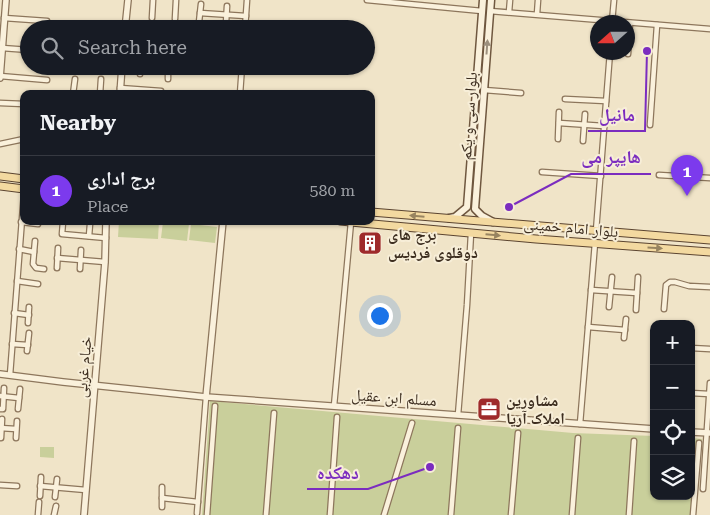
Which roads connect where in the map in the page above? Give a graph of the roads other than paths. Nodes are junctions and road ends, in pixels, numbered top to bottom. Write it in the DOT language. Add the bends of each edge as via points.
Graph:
graph roads {
  1 [pos="6,0"];
  2 [pos="128,0"];
  3 [pos="153,0"];
  4 [pos="176,0"];
  5 [pos="248,0"];
  6 [pos="367,0"];
  7 [pos="372,0"];
  8 [pos="445,0"];
  9 [pos="483,0"];
  10 [pos="491,0"];
  11 [pos="510,0"];
  12 [pos="538,0"];
  13 [pos="614,0"];
  14 [pos="402,2"];
  15 [pos="419,2"];
  16 [pos="201,4"];
  17 [pos="227,6"];
  18 [pos="445,7"];
  19 [pos="482,11"];
  20 [pos="490,11"];
  21 [pos="509,12"];
  22 [pos="200,13"];
  23 [pos="537,14"];
  24 [pos="226,15"];
  25 [pos="613,15"];
  26 [pos="246,16"];
  27 [pos="4,18"];
  28 [pos="152,18"];
  29 [pos="175,19"];
  30 [pos="33,20"];
  31 [pos="126,20"];
  32 [pos="199,20"];
  33 [pos="226,20"];
  34 [pos="246,20"];
  35 [pos="590,20"];
  36 [pos="635,23"];
  37 [pos="657,25"];
  38 [pos="710,29"];
  39 [pos="2,48"];
  40 [pos="20,49"];
  41 [pos="609,60"];
  42 [pos="121,75"];
  43 [pos="168,75"];
  44 [pos="241,75"];
  45 [pos="0,77"];
  46 [pos="75,79"];
  47 [pos="101,79"];
  48 [pos="168,79"];
  49 [pos="48,80"];
  50 [pos="74,90"];
  51 [pos="100,90"];
  52 [pos="120,90"];
  53 [pos="240,90"];
  54 [pos="484,90"];
  55 [pos="521,93"];
  56 [pos="565,100"];
  57 [pos="606,102"];
  58 [pos="0,103"];
  59 [pos="20,104"];
  60 [pos="559,112"];
  61 [pos="585,114"];
  62 [pos="559,123"];
  63 [pos="584,125"];
  64 [pos="650,125"];
  65 [pos="604,126"];
  66 [pos="558,139"];
  67 [pos="20,141"];
  68 [pos="583,141"];
  69 [pos="0,144"];
  70 [pos="542,172"];
  71 [pos="659,175"];
  72 [pos="0,176"];
  73 [pos="600,176"];
  74 [pos="20,178"];
  75 [pos="710,178"];
  76 [pos="0,186"];
  77 [pos="20,188"];
  78 [pos="467,207"];
  79 [pos="475,209"];
  80 [pos="375,212"];
  81 [pos="447,218"];
  82 [pos="497,223"];
  83 [pos="375,224"];
  84 [pos="22,225"];
  85 [pos="63,225"];
  86 [pos="90,225"];
  87 [pos="106,225"];
  88 [pos="223,225"];
  89 [pos="351,225"];
  90 [pos="525,225"];
  91 [pos="537,226"];
  92 [pos="596,231"];
  93 [pos="471,233"];
  94 [pos="89,236"];
  95 [pos="522,237"];
  96 [pos="106,238"];
  97 [pos="536,239"];
  98 [pos="710,240"];
  99 [pos="35,241"];
  100 [pos="595,243"];
  101 [pos="58,248"];
  102 [pos="19,249"];
  103 [pos="81,250"];
  104 [pos="34,252"];
  105 [pos="710,252"];
  106 [pos="57,258"];
  107 [pos="80,260"];
  108 [pos="105,262"];
  109 [pos="57,268"];
  110 [pos="44,269"];
  111 [pos="80,269"];
  112 [pos="612,277"];
  113 [pos="638,278"];
  114 [pos="16,281"];
  115 [pos="38,284"];
  116 [pos="710,286"];
  117 [pos="591,290"];
  118 [pos="610,291"];
  119 [pos="637,293"];
  120 [pos="29,307"];
  121 [pos="608,308"];
  122 [pos="664,309"];
  123 [pos="636,310"];
  124 [pos="14,313"];
  125 [pos="29,315"];
  126 [pos="626,319"];
  127 [pos="28,323"];
  128 [pos="588,327"];
  129 [pos="625,330"];
  130 [pos="29,333"];
  131 [pos="624,338"];
  132 [pos="12,344"];
  133 [pos="28,345"];
  134 [pos="695,348"];
  135 [pos="710,349"];
  136 [pos="27,351"];
  137 [pos="0,374"];
  138 [pos="10,375"];
  139 [pos="710,383"];
  140 [pos="96,385"];
  141 [pos="4,388"];
  142 [pos="20,389"];
  143 [pos="695,393"];
  144 [pos="709,394"];
  145 [pos="2,396"];
  146 [pos="206,397"];
  147 [pos="19,398"];
  148 [pos="215,406"];
  149 [pos="334,406"];
  150 [pos="0,409"];
  151 [pos="18,409"];
  152 [pos="274,413"];
  153 [pos="458,415"];
  154 [pos="337,417"];
  155 [pos="2,419"];
  156 [pos="17,421"];
  157 [pos="412,423"];
  158 [pos="580,424"];
  159 [pos="1,428"];
  160 [pos="458,428"];
  161 [pos="650,429"];
  162 [pos="16,430"];
  163 [pos="695,432"];
  164 [pos="518,433"];
  165 [pos="709,433"];
  166 [pos="1,438"];
  167 [pos="16,438"];
  168 [pos="578,438"];
  169 [pos="634,441"];
  170 [pos="699,443"];
  171 [pos="41,477"];
  172 [pos="57,479"];
  173 [pos="703,482"];
  174 [pos="710,482"];
  175 [pos="0,485"];
  176 [pos="17,486"];
  177 [pos="40,486"];
  178 [pos="162,487"];
  179 [pos="56,488"];
  180 [pos="703,489"];
  181 [pos="86,490"];
  182 [pos="56,498"];
  183 [pos="162,498"];
  184 [pos="198,502"];
  185 [pos="56,506"];
  186 [pos="162,507"];
  187 [pos="197,513"];
  188 [pos="38,515"];
  189 [pos="45,515"];
  190 [pos="54,515"];
  191 [pos="84,515"];
  192 [pos="207,515"];
  193 [pos="266,515"];
  194 [pos="330,515"];
  195 [pos="384,515"];
  196 [pos="451,515"];
  197 [pos="511,515"];
  198 [pos="572,515"];
  199 [pos="629,515"];
  200 [pos="693,515"];
  1 -- 27 [label="street"];
  2 -- 31 [label="street"];
  3 -- 28 [label="street"];
  4 -- 29 [label="street"];
  5 -- 26 [label="street"];
  6 -- 7 [label="street"];
  7 -- 14 [label="street"];
  8 -- 18 [label="street"];
  9 -- 19 [label="main road, بلوار سی و یکم"];
  10 -- 20 [label="main road, بلوار سی و یکم"];
  11 -- 21 [label="street"];
  12 -- 23 [label="street"];
  13 -- 25 [label="street"];
  14 -- 15 [label="street"];
  15 -- 18 [label="street"];
  16 -- 22 [label="street"];
  17 -- 24 [label="street"];
  18 -- 19 [label="street"];
  19 -- 78 [label="main road, بلوار سی و یکم"];
  20 -- 21 [label="street"];
  54 -- 20 [label="main road, بلوار سی و یکم, one-way"];
  21 -- 23 [label="street"];
  22 -- 24 [label="street"];
  22 -- 32 [label="street"];
  23 -- 35 [label="street"];
  24 -- 26 [label="street"];
  24 -- 33 [label="street"];
  26 -- 34 [label="street"];
  27 -- 30 [label="street"];
  27 -- 39 [label="street"];
  36 -- 37 [label="street"];
  37 -- 38 [label="street"];
  37 -- 64 [label="street"];
  39 -- 40 [label="street"];
  39 -- 45 [label="street"];
  41 -- 57 [label="street"];
  42 -- 52 [label="street"];
  43 -- 48 [label="street"];
  44 -- 53 [label="street"];
  45 -- 49 [label="street"];
  46 -- 50 [label="street"];
  47 -- 51 [label="street"];
  54 -- 55 [label="street"];
  54 -- 79 [label="main road, بلوار سی و یکم"];
  56 -- 57 [label="street"];
  57 -- 65 [label="street"];
  58 -- 59 [label="street"];
  60 -- 62 [label="street"];
  61 -- 63 [label="street"];
  62 -- 63 [label="street"];
  62 -- 66 [label="street"];
  63 -- 65 [label="street"];
  63 -- 68 [label="street"];
  65 -- 73 [label="street"];
  67 -- 69 [label="street"];
  70 -- 73 [label="street"];
  71 -- 75 [label="street"];
  72 -- 74 [label="main road"];
  73 -- 92 [label="street"];
  76 -- 77 [label="main road"];
  78 -- 79 [label="main road" via="470,212"];
  78 -- 81 [label="main road" via="455,217"];
  79 -- 82 [label="main road"];
  81 -- 80 [label="main road, بلوار امام خمینی, one-way"];
  81 -- 82 [label="main road, بلوار امام خمینی"];
  82 -- 90 [label="main road, بلوار امام خمینی"];
  83 -- 93 [label="main road, بلوار امام خمینی"];
  84 -- 102 [label="street"];
  85 -- 94 [label="street" via="62,234"];
  86 -- 94 [label="street"];
  87 -- 96 [label="street, خیام غربی"];
  88 -- 146 [label="street"];
  89 -- 149 [label="street"];
  90 -- 91 [label="main road, بلوار امام خمینی"];
  90 -- 95 [label="main road" via="527,232"];
  91 -- 92 [label="main road, بلوار امام خمینی"];
  91 -- 97 [label="main road" via="534,232"];
  92 -- 98 [label="main road, بلوار امام خمینی"];
  93 -- 95 [label="main road, بلوار امام خمینی, one-way"];
  93 -- 153 [label="street"];
  94 -- 96 [label="street"];
  95 -- 97 [label="main road, بلوار امام خمینی"];
  96 -- 108 [label="street, خیام غربی"];
  97 -- 100 [label="main road, بلوار امام خمینی"];
  99 -- 104 [label="street"];
  100 -- 105 [label="main road, بلوار امام خمینی, one-way"];
  100 -- 117 [label="street"];
  101 -- 106 [label="street"];
  102 -- 104 [label="street"];
  102 -- 114 [label="street"];
  103 -- 107 [label="street"];
  104 -- 110 [label="street" via="36,268"];
  106 -- 107 [label="street"];
  106 -- 109 [label="street"];
  107 -- 108 [label="street"];
  107 -- 111 [label="street"];
  108 -- 140 [label="street, خیام غربی"];
  112 -- 118 [label="street"];
  113 -- 119 [label="street"];
  114 -- 115 [label="street"];
  114 -- 124 [label="street"];
  116 -- 122 [label="street" via="670,282 666,285"];
  117 -- 118 [label="street"];
  117 -- 128 [label="street"];
  118 -- 119 [label="street"];
  118 -- 121 [label="street"];
  119 -- 123 [label="street"];
  120 -- 125 [label="street"];
  124 -- 125 [label="street"];
  124 -- 132 [label="street"];
  125 -- 127 [label="street"];
  126 -- 129 [label="street"];
  128 -- 129 [label="street"];
  128 -- 158 [label="street"];
  129 -- 131 [label="street"];
  130 -- 133 [label="street"];
  132 -- 133 [label="street"];
  132 -- 138 [label="street"];
  133 -- 136 [label="street"];
  134 -- 135 [label="street"];
  137 -- 138 [label="street, مسلم ابن عقیل"];
  138 -- 140 [label="street, مسلم ابن عقیل"];
  139 -- 144 [label="street"];
  140 -- 146 [label="street, مسلم ابن عقیل"];
  140 -- 181 [label="street, خیام غربی"];
  141 -- 145 [label="street"];
  142 -- 147 [label="street"];
  143 -- 144 [label="street"];
  144 -- 165 [label="street"];
  145 -- 147 [label="street"];
  145 -- 150 [label="street"];
  146 -- 149 [label="street, مسلم ابن عقیل"];
  146 -- 184 [label="street"];
  147 -- 151 [label="street"];
  148 -- 192 [label="street"];
  149 -- 153 [label="street, مسلم ابن عقیل"];
  152 -- 193 [label="street"];
  153 -- 158 [label="street, مسلم ابن عقیل"];
  154 -- 194 [label="street"];
  155 -- 159 [label="street"];
  156 -- 162 [label="street"];
  157 -- 195 [label="street"];
  158 -- 161 [label="street, مسلم ابن عقیل"];
  159 -- 162 [label="street"];
  159 -- 166 [label="street"];
  160 -- 196 [label="street"];
  162 -- 167 [label="street"];
  163 -- 165 [label="street"];
  164 -- 197 [label="street"];
  165 -- 173 [label="street"];
  168 -- 198 [label="street"];
  169 -- 199 [label="street"];
  170 -- 200 [label="street"];
  171 -- 177 [label="street"];
  172 -- 179 [label="street"];
  173 -- 174 [label="street"];
  173 -- 180 [label="street"];
  175 -- 176 [label="street"];
  177 -- 179 [label="street"];
  177 -- 188 [label="street"];
  178 -- 183 [label="street"];
  179 -- 181 [label="street"];
  179 -- 182 [label="street"];
  181 -- 191 [label="street, خیام غربی"];
  183 -- 184 [label="street"];
  183 -- 186 [label="street"];
  184 -- 187 [label="street"];
  185 -- 190 [label="street"];
  188 -- 189 [label="street"];
}
